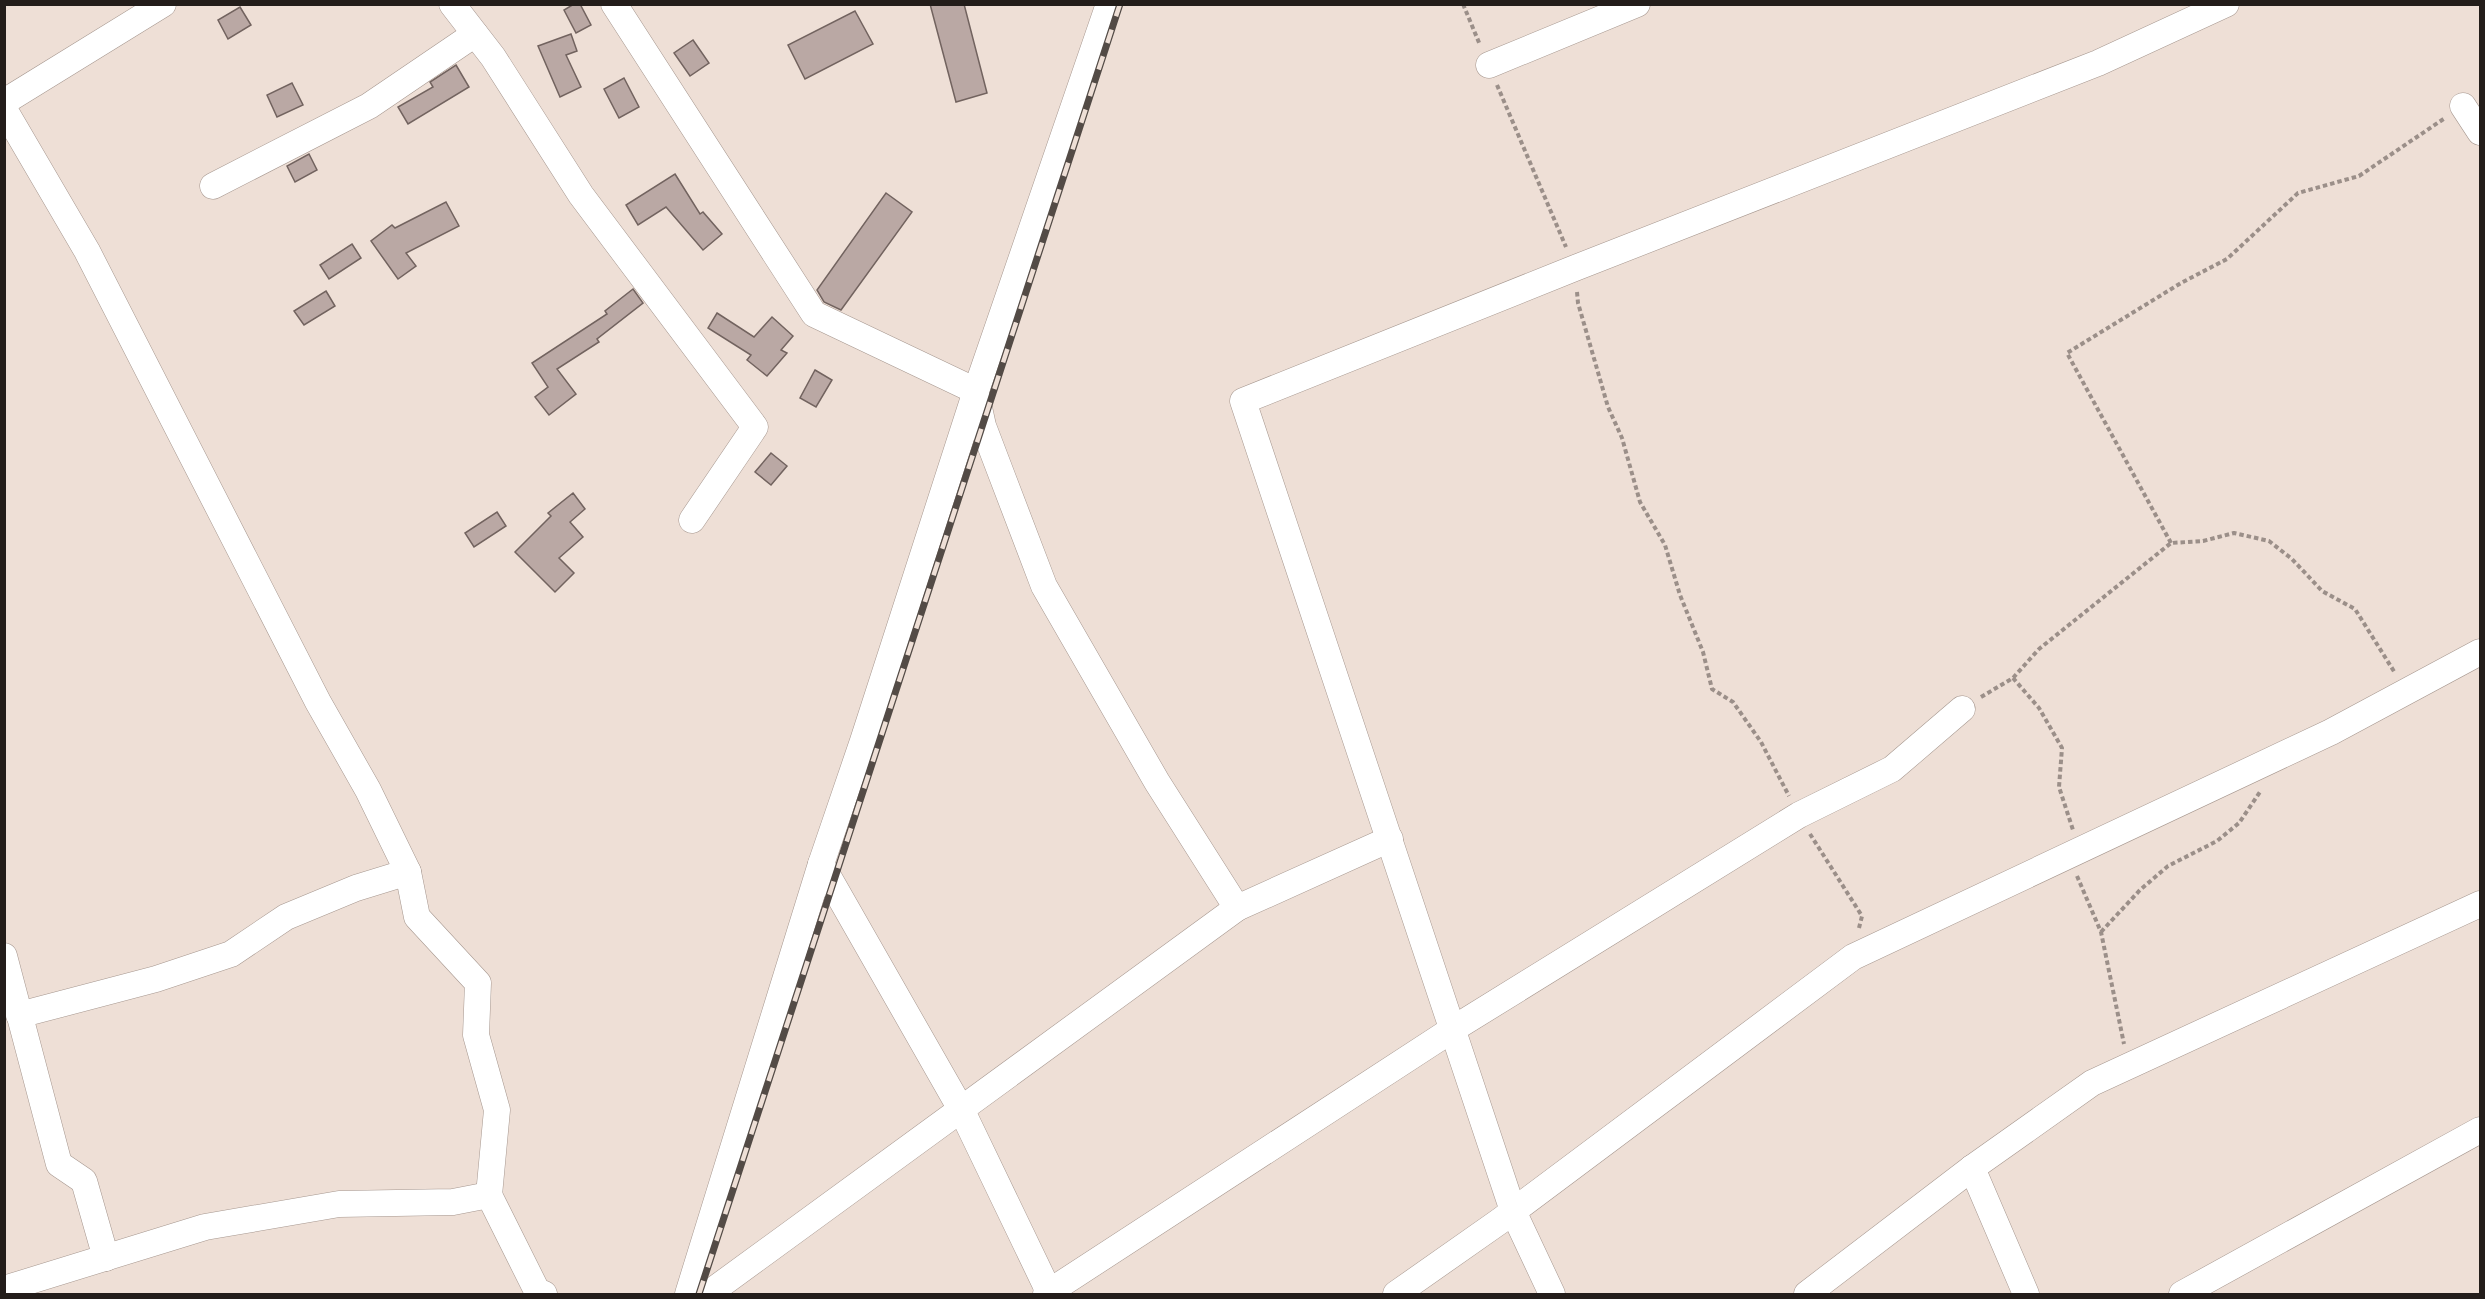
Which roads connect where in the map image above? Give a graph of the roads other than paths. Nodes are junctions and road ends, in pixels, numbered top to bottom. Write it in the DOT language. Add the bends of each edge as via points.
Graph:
graph roads {
  1 [pos="163,4"];
  2 [pos="452,4"];
  3 [pos="614,4"];
  4 [pos="1108,4"];
  5 [pos="1637,4"];
  6 [pos="2226,4"];
  7 [pos="475,34"];
  8 [pos="1489,65"];
  9 [pos="4,102"];
  10 [pos="2463,106"];
  11 [pos="4,109"];
  12 [pos="2481,132"];
  13 [pos="213,186"];
  14 [pos="976,391"];
  15 [pos="692,520"];
  16 [pos="2481,652"];
  17 [pos="1962,708"];
  18 [pos="1389,839"];
  19 [pos="820,864"];
  20 [pos="408,872"];
  21 [pos="2481,904"];
  22 [pos="1237,908"];
  23 [pos="4,956"];
  24 [pos="19,1015"];
  25 [pos="1453,1029"];
  26 [pos="962,1111"];
  27 [pos="2481,1130"];
  28 [pos="1972,1168"];
  29 [pos="489,1195"];
  30 [pos="1514,1211"];
  31 [pos="106,1258"];
  32 [pos="4,1289"];
  33 [pos="544,1294"];
  34 [pos="688,1294"];
  35 [pos="708,1294"];
  36 [pos="1048,1294"];
  37 [pos="1396,1294"];
  38 [pos="1552,1294"];
  39 [pos="1807,1294"];
  40 [pos="2026,1294"];
  41 [pos="2182,1294"];
  1 -- 9 [label="street"];
  2 -- 7 [label="street"];
  3 -- 14 [label="street" via="814,314"];
  4 -- 14 [label="street"];
  5 -- 8 [label="street"];
  6 -- 18 [label="street" via="2098,63 1243,401"];
  7 -- 13 [label="street" via="369,106"];
  7 -- 15 [label="street" via="581,195 755,427"];
  10 -- 12 [label="street"];
  11 -- 20 [label="street" via="87,251"];
  14 -- 19 [label="street"];
  14 -- 22 [label="street" via="983,426 1044,586 1157,782"];
  16 -- 30 [label="street" via="2331,732 1853,957"];
  17 -- 25 [label="street" via="1892,769 1799,815"];
  18 -- 22 [label="street"];
  18 -- 25 [label="street"];
  19 -- 26 [label="street"];
  19 -- 34 [label="street"];
  20 -- 24 [label="street" via="286,917 231,954 156,979"];
  20 -- 29 [label="street" via="417,917 478,983 476,1035 497,1110"];
  21 -- 28 [label="street" via="2092,1083"];
  22 -- 26 [label="street"];
  23 -- 24 [label="street"];
  24 -- 31 [label="street" via="59,1164 84,1181"];
  25 -- 30 [label="street"];
  25 -- 36 [label="street"];
  26 -- 35 [label="street"];
  26 -- 36 [label="street"];
  27 -- 41 [label="street"];
  28 -- 39 [label="street"];
  28 -- 40 [label="street"];
  29 -- 31 [label="street" via="453,1202 339,1204 205,1227"];
  29 -- 33 [label="street" via="537,1291"];
  30 -- 37 [label="street"];
  30 -- 38 [label="street"];
  31 -- 32 [label="street"];
}
